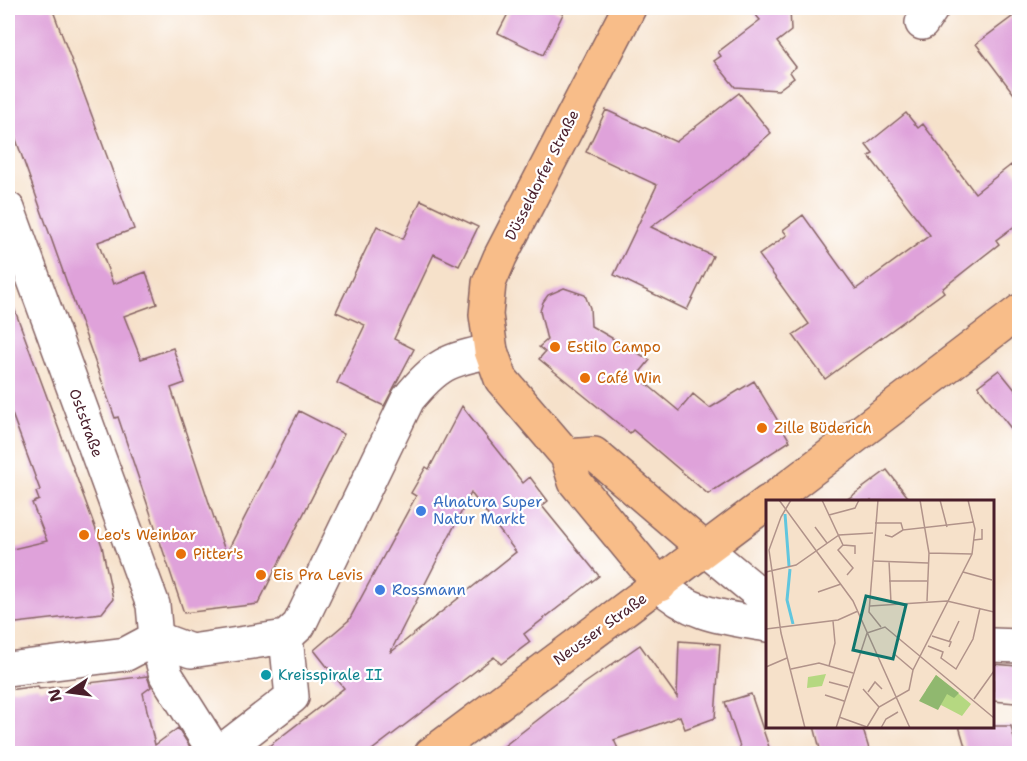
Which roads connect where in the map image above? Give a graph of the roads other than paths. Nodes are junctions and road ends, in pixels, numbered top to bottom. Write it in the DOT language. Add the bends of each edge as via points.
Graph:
graph roads {
  1 [pos="629,8"];
  2 [pos="8,209"];
  3 [pos="18,270"];
  4 [pos="1020,312"];
  5 [pos="491,351"];
  6 [pos="567,456"];
  7 [pos="771,500"];
  8 [pos="766,503"];
  9 [pos="705,549"];
  10 [pos="660,585"];
  11 [pos="766,599"];
  12 [pos="766,625"];
  13 [pos="286,637"];
  14 [pos="156,638"];
  15 [pos="994,645"];
  16 [pos="1020,646"];
  17 [pos="8,669"];
  18 [pos="217,753"];
  19 [pos="431,753"];
  1 -- 5 [label="main road, Düsseldorfer Straße" via="489,283 486,315"];
  2 -- 3 [label="street, Oststraße"];
  3 -- 14 [label="street, Oststraße" via="153,605"];
  4 -- 7 [label="main road, Neusser Straße"];
  5 -- 6 [label="main road, Düsseldorfer Straße" via="501,379"];
  5 -- 13 [label="street" via="459,357 430,373 408,399 299,625"];
  6 -- 9 [label="main road" via="594,454"];
  6 -- 10 [label="main road, Düsseldorfer Straße" via="575,482"];
  8 -- 9 [label="main road, Neusser Straße"];
  9 -- 10 [label="main road, Neusser Straße"];
  9 -- 11 [label="street"];
  10 -- 12 [label="street" via="673,599 694,610"];
  10 -- 19 [label="main road, Neusser Straße"];
  13 -- 14 [label="street" via="191,651"];
  13 -- 18 [label="street" via="292,697"];
  14 -- 17 [label="street" via="126,654"];
  14 -- 18 [label="street" via="166,675"];
  15 -- 16 [label="street"];
}
